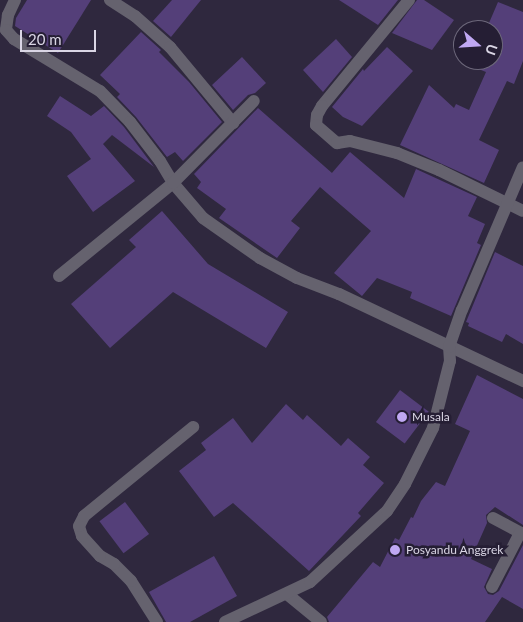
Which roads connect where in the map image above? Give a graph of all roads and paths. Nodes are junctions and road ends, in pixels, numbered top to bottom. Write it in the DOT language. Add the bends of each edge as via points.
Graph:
graph roads {
  1 [pos="15,0"];
  2 [pos="110,0"];
  3 [pos="409,0"];
  4 [pos="254,102"];
  5 [pos="233,123"];
  6 [pos="523,167"];
  7 [pos="173,183"];
  8 [pos="508,205"];
  9 [pos="523,210"];
  10 [pos="60,276"];
  11 [pos="450,347"];
  12 [pos="523,381"];
  13 [pos="193,427"];
  14 [pos="493,518"];
  15 [pos="521,534"];
  16 [pos="492,587"];
  17 [pos="287,594"];
  18 [pos="157,622"];
  19 [pos="226,622"];
  20 [pos="321,622"];
  1 -- 7 [label="street" via="6,30 14,39 100,91 130,122"];
  2 -- 5 [label="street" via="135,16 170,47"];
  3 -- 8 [label="street" via="322,106 316,125 337,143 350,141 397,152"];
  4 -- 5 [label="street"];
  5 -- 7 [label="street"];
  6 -- 8 [label="street"];
  7 -- 10 [label="street"];
  7 -- 11 [label="street" via="203,218 260,258"];
  8 -- 9 [label="street"];
  8 -- 11 [label="street" via="462,310"];
  11 -- 12 [label="street"];
  11 -- 17 [label="street" via="450,362 433,428 405,484 387,511 340,556 310,582"];
  13 -- 18 [label="street" via="84,516 79,526 82,536 100,556 114,564 131,581"];
  14 -- 15 [label="street"];
  15 -- 16 [label="street"];
  17 -- 19 [label="street"];
  17 -- 20 [label="street"];
}
